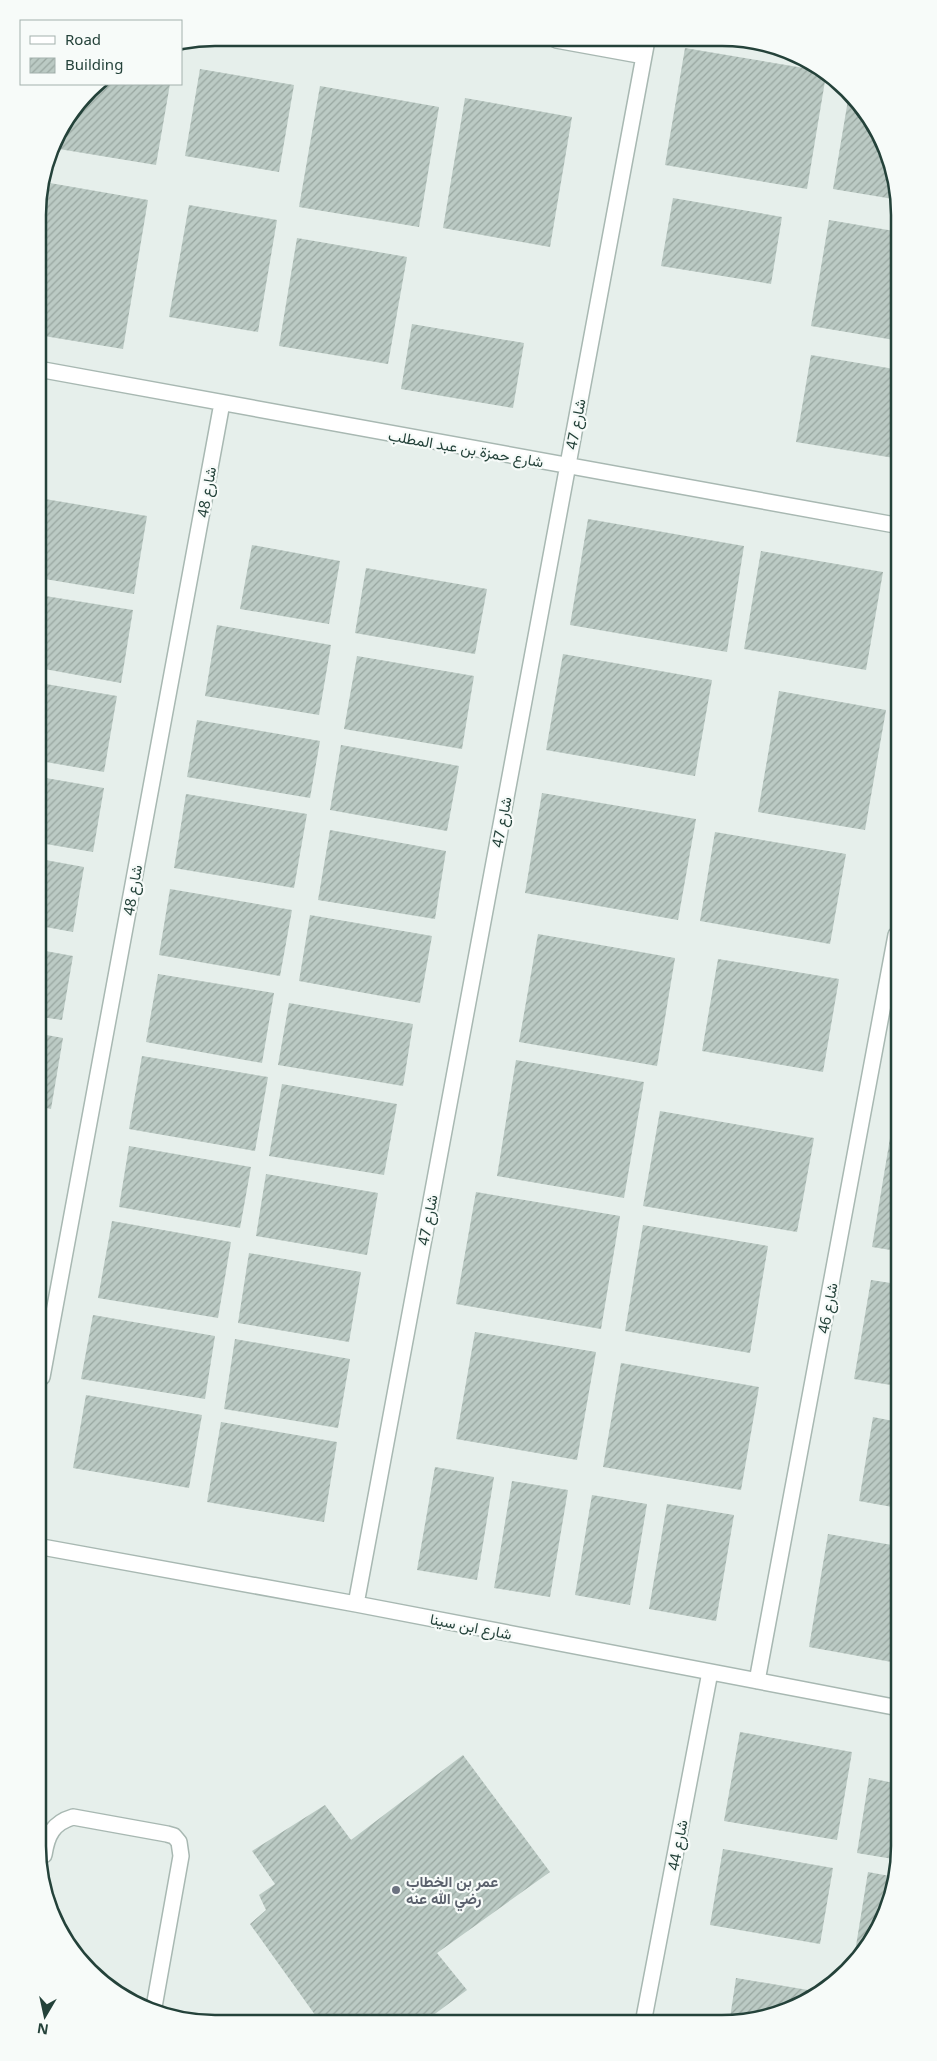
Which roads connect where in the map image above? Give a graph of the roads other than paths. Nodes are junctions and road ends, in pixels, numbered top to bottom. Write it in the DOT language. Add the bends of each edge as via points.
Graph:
graph roads {
  1 [pos="589,46"];
  2 [pos="646,46"];
  3 [pos="644,56"];
  4 [pos="47,371"];
  5 [pos="222,403"];
  6 [pos="567,466"];
  7 [pos="891,524"];
  8 [pos="891,964"];
  9 [pos="46,1354"];
  10 [pos="46,1548"];
  11 [pos="356,1604"];
  12 [pos="710,1672"];
  13 [pos="757,1681"];
  14 [pos="890,1706"];
  15 [pos="46,1845"];
  16 [pos="155,2003"];
  17 [pos="645,2015"];
  1 -- 3 [label="street"];
  2 -- 3 [label="street, شارع 47"];
  3 -- 6 [label="street, شارع 47"];
  4 -- 5 [label="street, شارع حمزة بن عبد المطلب"];
  5 -- 6 [label="street, شارع حمزة بن عبد المطلب"];
  5 -- 9 [label="street, شارع 48"];
  6 -- 7 [label="street, شارع حمزة بن عبد المطلب"];
  6 -- 11 [label="street, شارع 47"];
  8 -- 13 [label="street, شارع 46"];
  10 -- 11 [label="street, شارع ابن سينا"];
  11 -- 12 [label="street, شارع ابن سينا"];
  12 -- 13 [label="street, شارع ابن سينا"];
  12 -- 17 [label="street, شارع 44"];
  13 -- 14 [label="street, شارع ابن سينا"];
  15 -- 16 [label="street" via="54,1826 73,1817 167,1834 179,1842 181,1856"];
}
